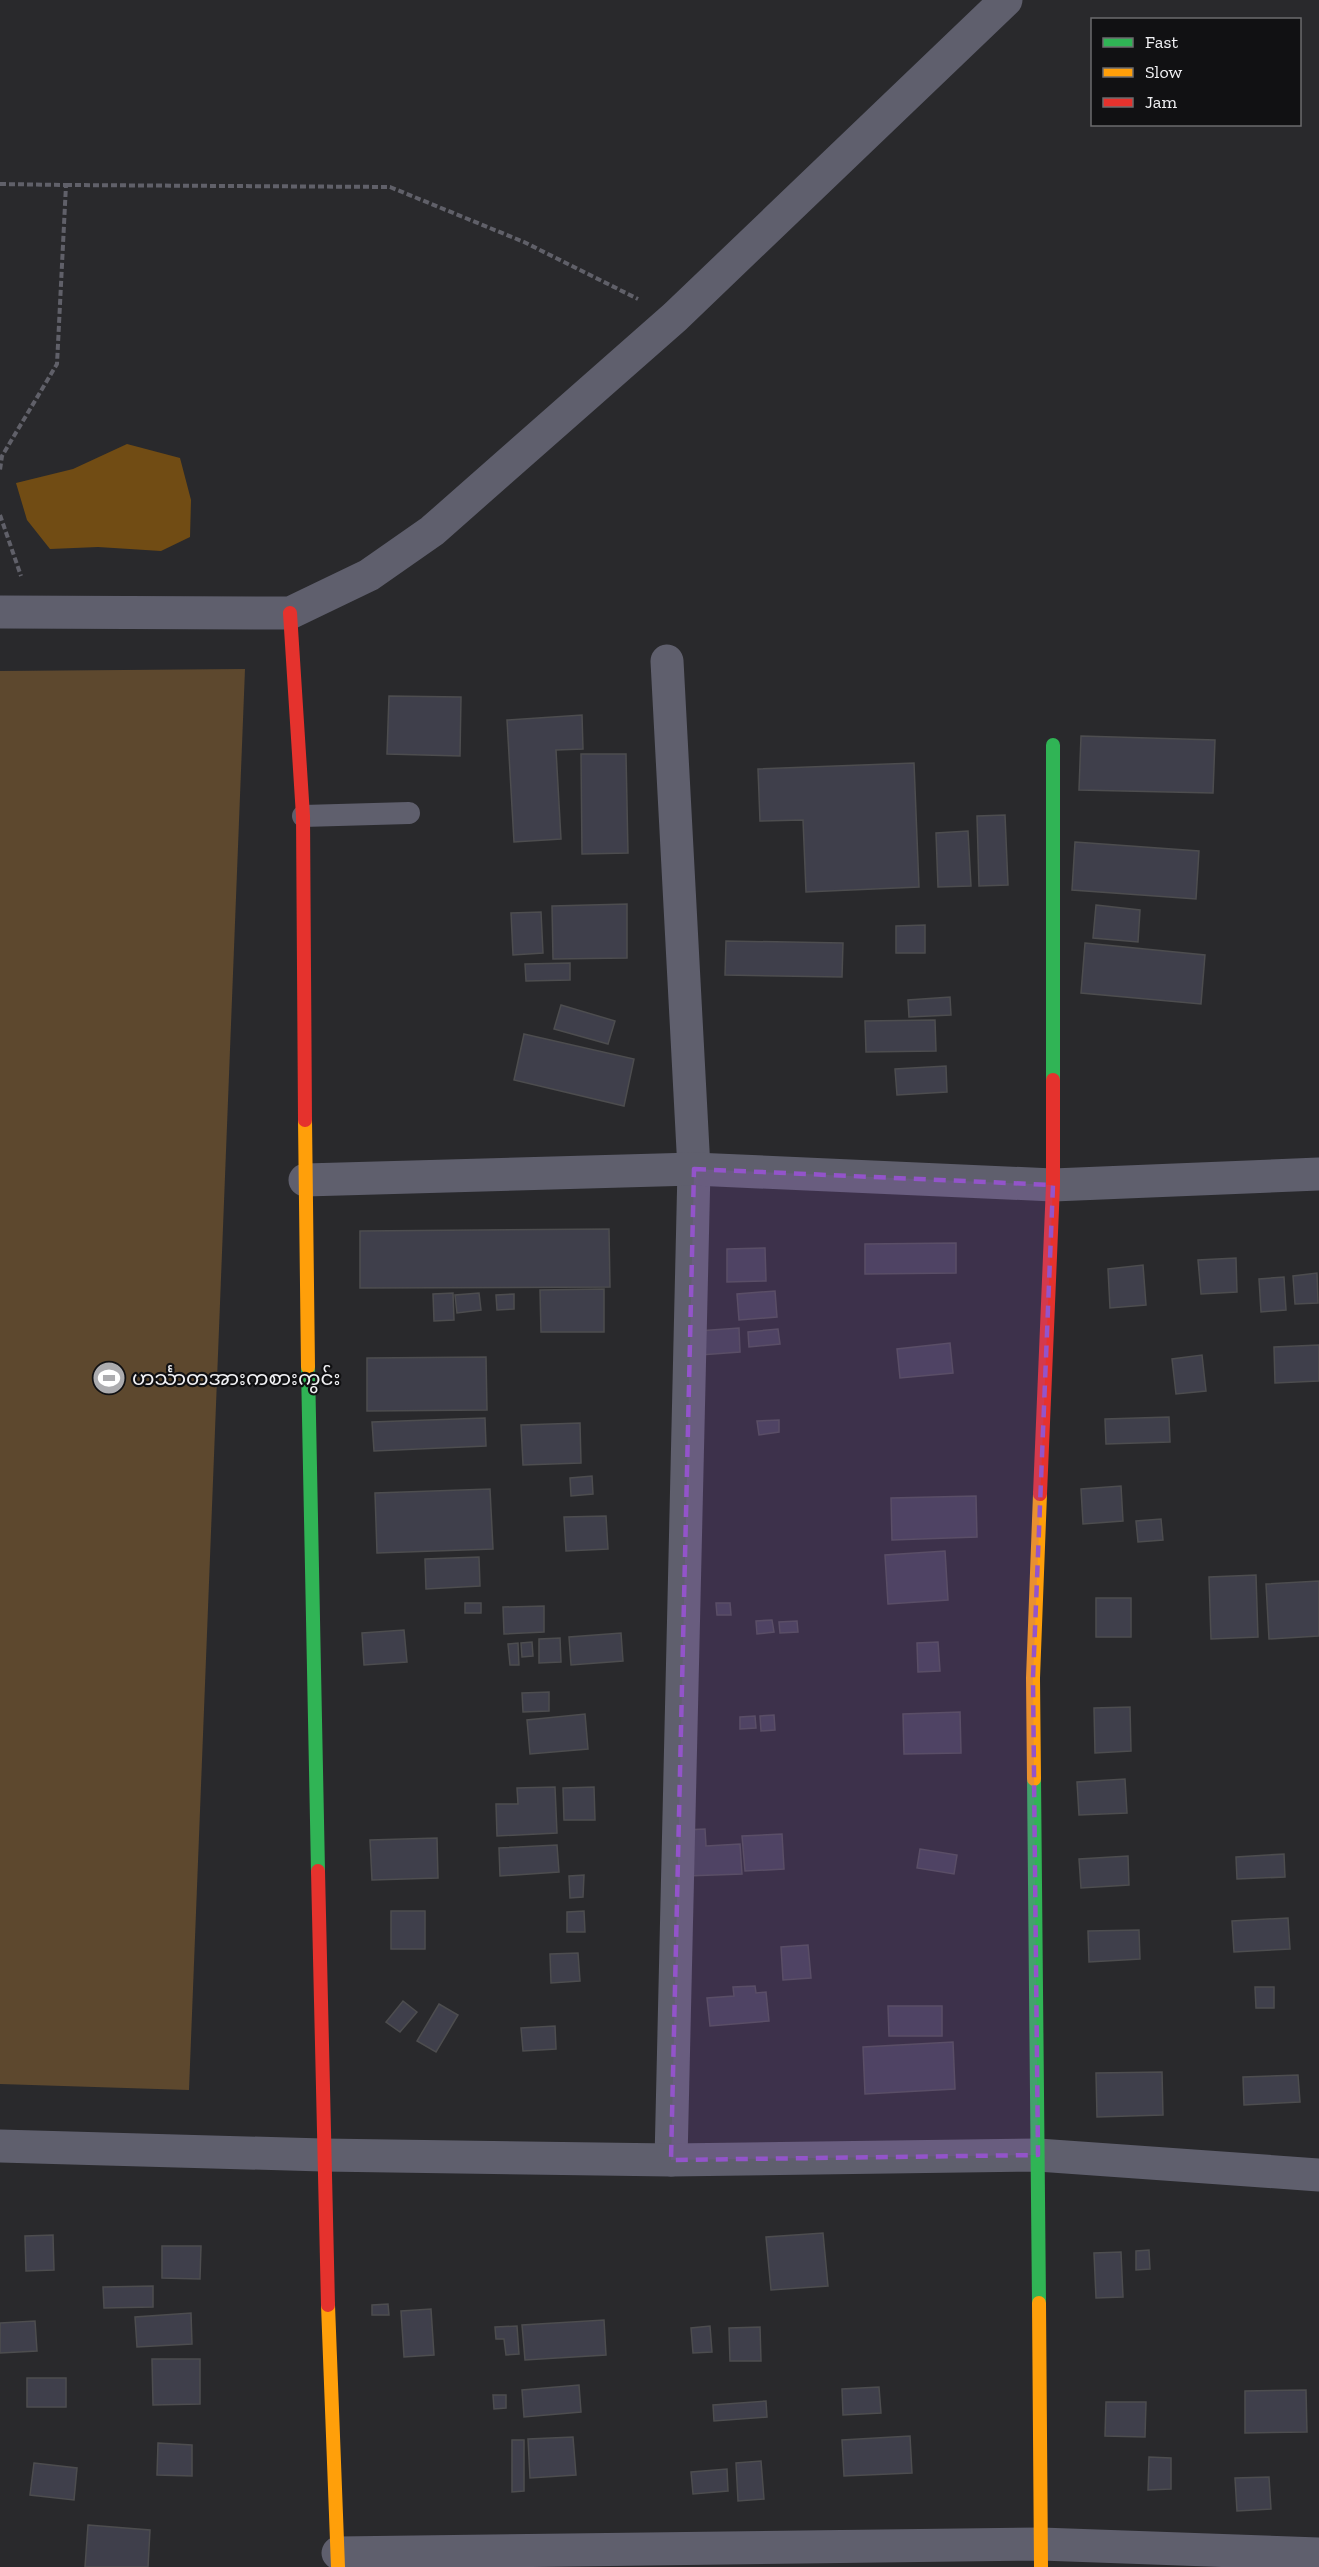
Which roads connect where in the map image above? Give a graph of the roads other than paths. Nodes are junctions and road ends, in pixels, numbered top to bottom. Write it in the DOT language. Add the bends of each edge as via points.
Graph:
graph roads {
  1 [pos="1006,0"];
  2 [pos="0,612"];
  3 [pos="290,613"];
  4 [pos="667,661"];
  5 [pos="1053,745"];
  6 [pos="409,813"];
  7 [pos="303,816"];
  8 [pos="694,1169"];
  9 [pos="1319,1174"];
  10 [pos="304,1180"];
  11 [pos="1053,1185"];
  12 [pos="0,2146"];
  13 [pos="323,2155"];
  14 [pos="1038,2155"];
  15 [pos="670,2160"];
  16 [pos="1319,2175"];
  17 [pos="1319,2554"];
  18 [pos="1041,2556"];
  19 [pos="338,2560"];
  1 -- 3 [label="street" via="675,317 432,531 369,576"];
  2 -- 3 [label="street"];
  3 -- 7 [label="street"];
  4 -- 8 [label="street"];
  5 -- 11 [label="street"];
  6 -- 7 [label="lane"];
  7 -- 10 [label="street"];
  8 -- 10 [label="street"];
  8 -- 11 [label="street"];
  8 -- 15 [label="street"];
  9 -- 11 [label="street"];
  10 -- 13 [label="street"];
  11 -- 14 [label="street" via="1033,1678"];
  12 -- 13 [label="street"];
  13 -- 15 [label="street"];
  13 -- 19 [label="street"];
  14 -- 15 [label="street"];
  14 -- 16 [label="street"];
  14 -- 18 [label="street"];
  17 -- 18 [label="street"];
  18 -- 19 [label="street"];
}
